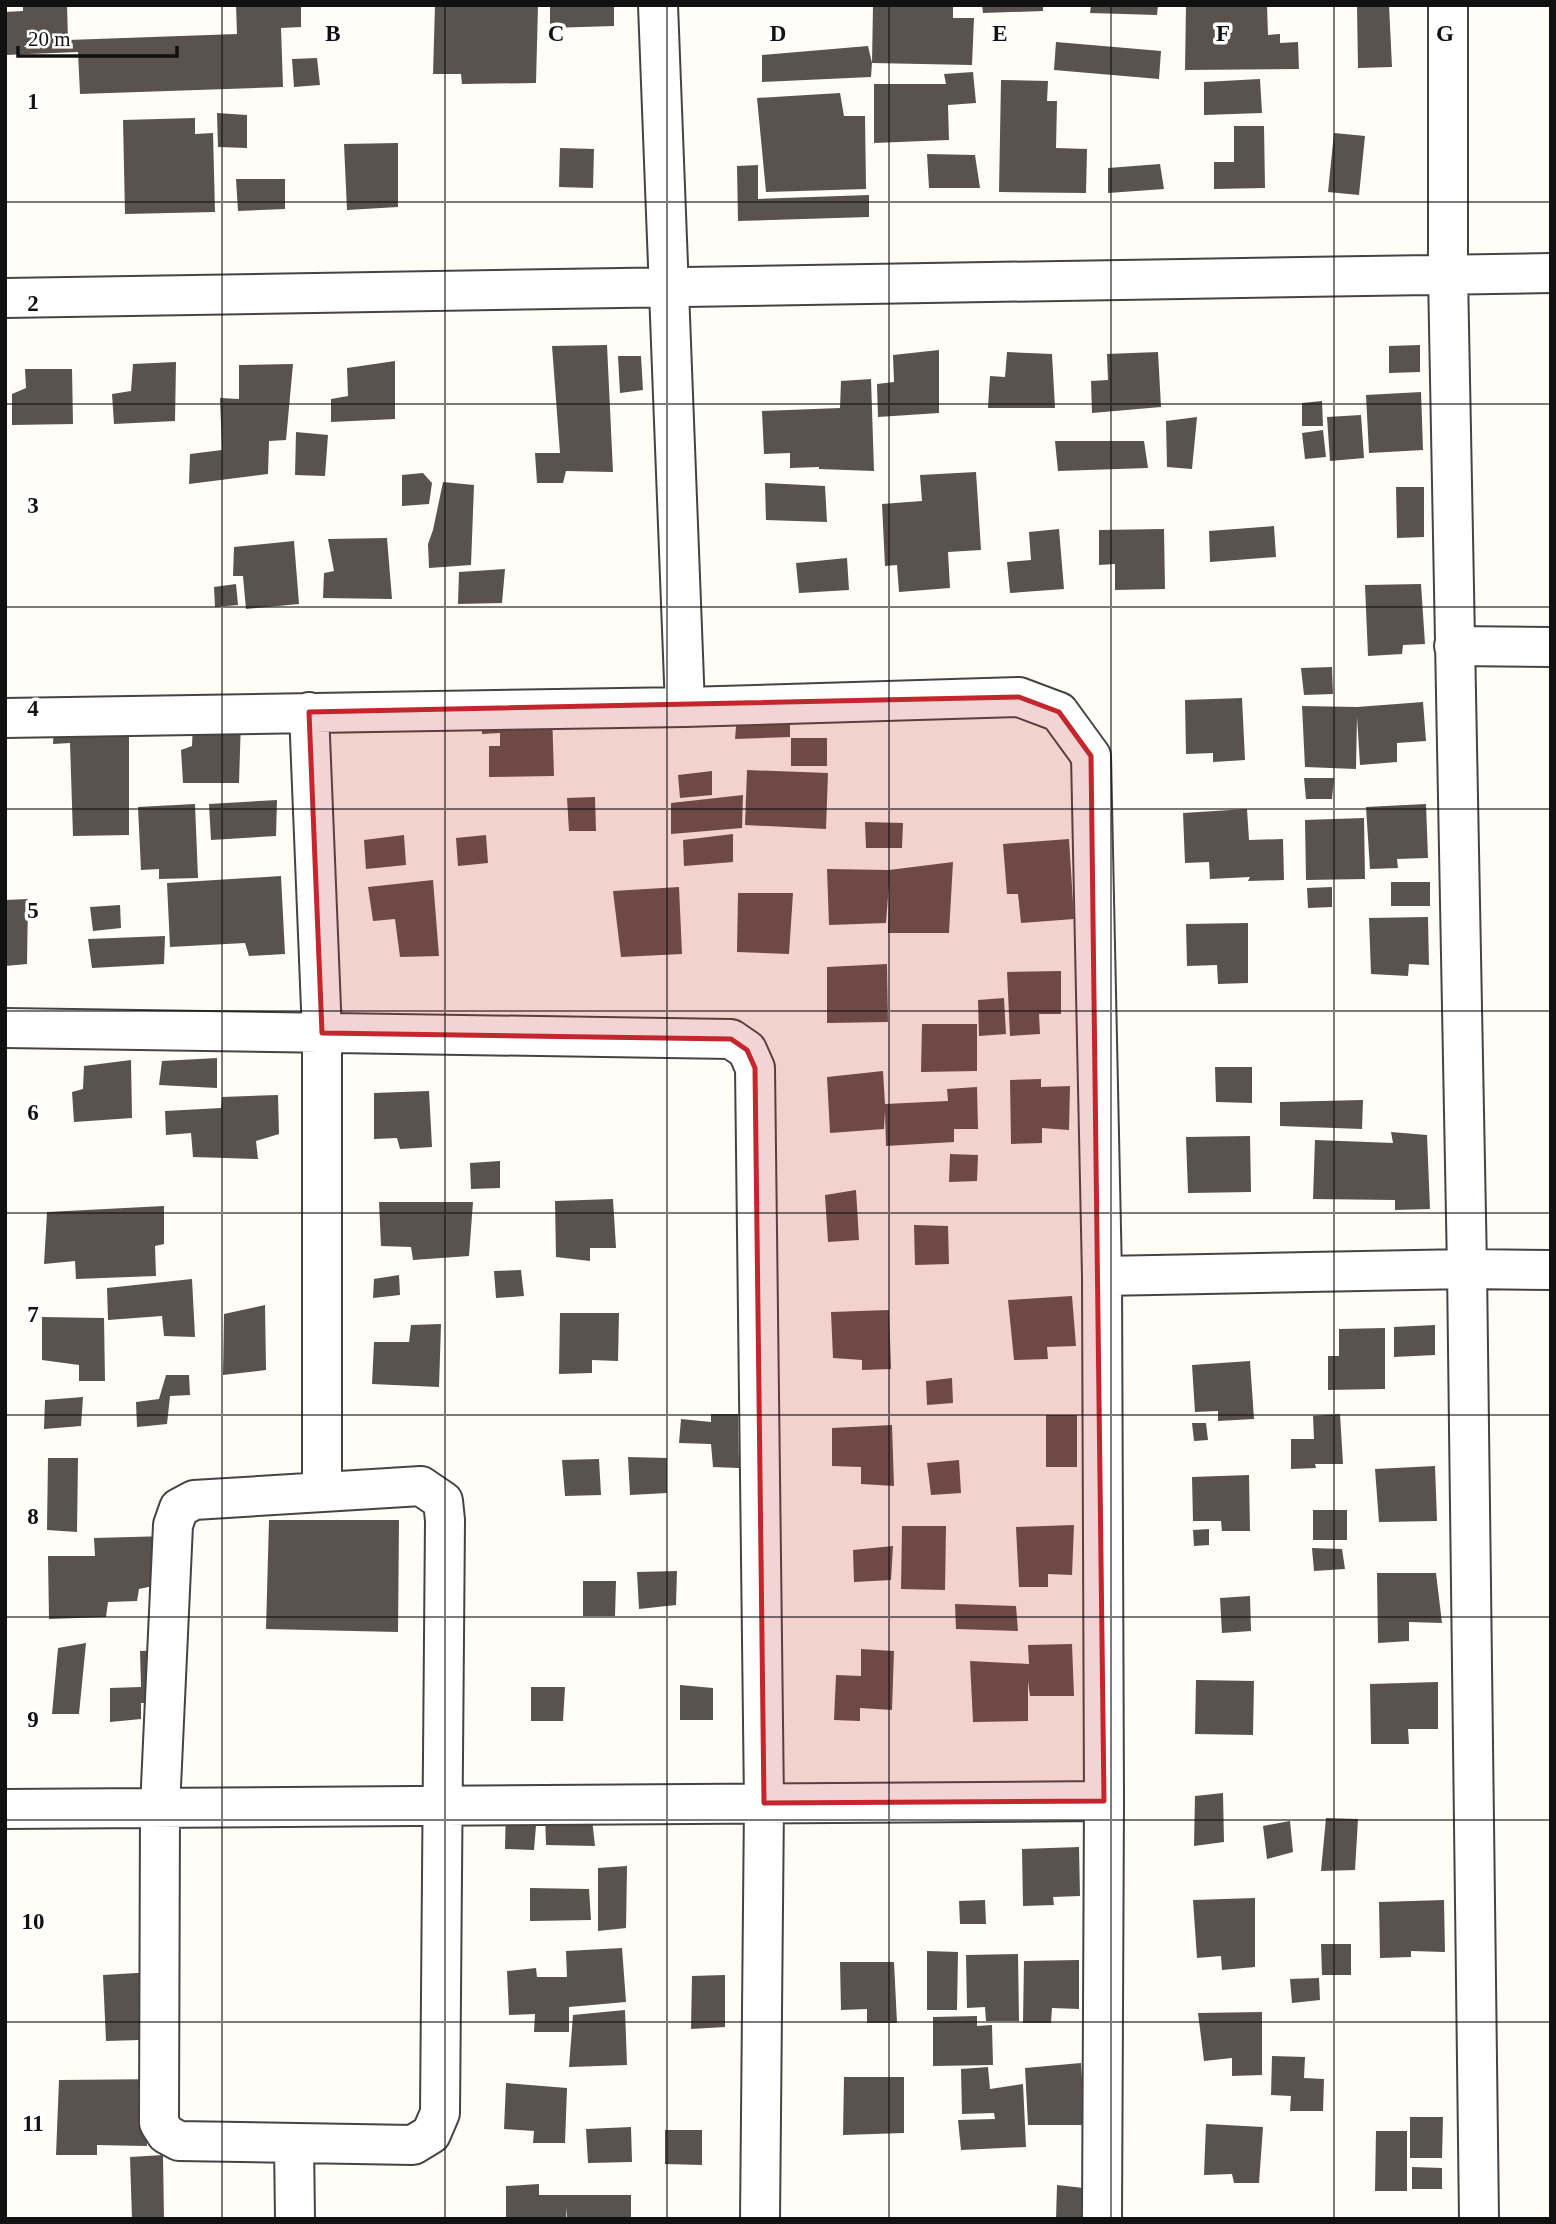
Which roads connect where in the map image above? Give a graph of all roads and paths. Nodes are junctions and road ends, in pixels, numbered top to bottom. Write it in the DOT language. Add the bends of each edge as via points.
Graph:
graph roads {
  1 [pos="658,5"];
  2 [pos="1448,5"];
  3 [pos="1551,273"];
  4 [pos="1448,274"];
  5 [pos="668,286"];
  6 [pos="5,298"];
  7 [pos="1454,646"];
  8 [pos="1551,647"];
  9 [pos="685,707"];
  10 [pos="309,712"];
  11 [pos="5,718"];
  12 [pos="5,1028"];
  13 [pos="322,1033"];
  14 [pos="1467,1269"];
  15 [pos="1551,1270"];
  16 [pos="1102,1276"];
  17 [pos="322,1491"];
  18 [pos="1104,1801"];
  19 [pos="764,1803"];
  20 [pos="444,1805"];
  21 [pos="160,1808"];
  22 [pos="5,1809"];
  23 [pos="294,2144"];
  24 [pos="295,2219"];
  25 [pos="760,2219"];
  26 [pos="1102,2219"];
  27 [pos="1479,2219"];
  1 -- 5 [label="street"];
  2 -- 4 [label="street"];
  3 -- 4 [label="street"];
  4 -- 5 [label="street"];
  4 -- 7 [label="street"];
  5 -- 6 [label="street"];
  5 -- 9 [label="street"];
  7 -- 8 [label="street"];
  7 -- 14 [label="street"];
  9 -- 10 [label="street"];
  9 -- 16 [label="street" via="1019,697 1059,712 1091,756"];
  10 -- 11 [label="street"];
  10 -- 13 [label="street"];
  12 -- 13 [label="street"];
  13 -- 17 [label="street"];
  13 -- 19 [label="street" via="731,1039 747,1050 755,1068"];
  14 -- 15 [label="street"];
  14 -- 16 [label="street"];
  14 -- 27 [label="street"];
  16 -- 18 [label="street"];
  17 -- 20 [label="street" via="421,1486 443,1501"];
  17 -- 21 [label="street" via="194,1500 179,1508 173,1525"];
  18 -- 19 [label="street"];
  18 -- 26 [label="street"];
  19 -- 20 [label="street"];
  19 -- 25 [label="street"];
  20 -- 21 [label="street"];
  20 -- 23 [label="street" via="440,2113 431,2134 413,2145"];
  21 -- 22 [label="street"];
  21 -- 23 [label="street" via="159,2123 179,2141"];
  23 -- 24 [label="street"];
}
